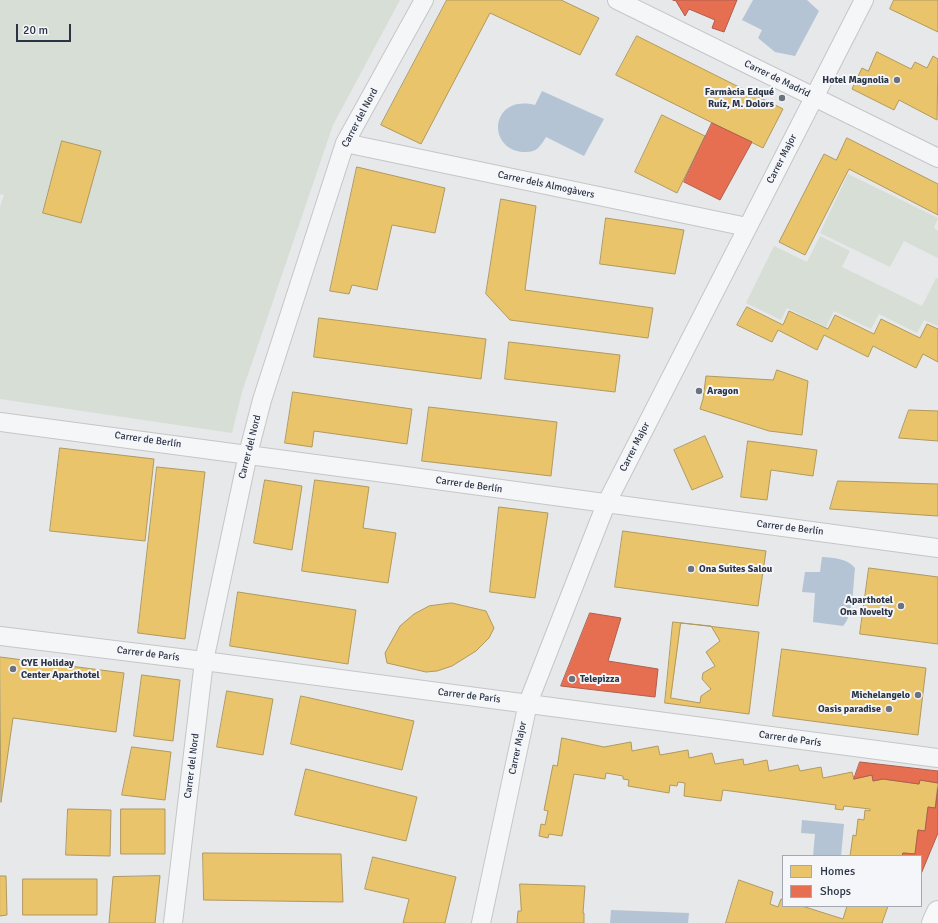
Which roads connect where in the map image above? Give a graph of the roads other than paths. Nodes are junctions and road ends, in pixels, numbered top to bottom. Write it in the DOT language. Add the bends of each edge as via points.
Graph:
graph roads {
  1 [pos="424,0"];
  2 [pos="617,0"];
  3 [pos="864,0"];
  4 [pos="814,97"];
  5 [pos="345,143"];
  6 [pos="938,158"];
  7 [pos="747,227"];
  8 [pos="0,422"];
  9 [pos="248,454"];
  10 [pos="606,504"];
  11 [pos="938,548"];
  12 [pos="0,636"];
  13 [pos="204,661"];
  14 [pos="528,703"];
  15 [pos="938,758"];
  16 [pos="938,912"];
  17 [pos="173,923"];
  18 [pos="481,923"];
  19 [pos="933,923"];
  1 -- 5 [label="street, Carrer del Nord"];
  2 -- 4 [label="street, Carrer de Madrid"];
  3 -- 4 [label="street, Carrer Major"];
  4 -- 6 [label="street, Carrer de Madrid"];
  4 -- 7 [label="street, Carrer Major"];
  5 -- 7 [label="street, Carrer dels Almogàvers"];
  5 -- 9 [label="street, Carrer del Nord" via="262,400"];
  7 -- 10 [label="street, Carrer Major"];
  8 -- 9 [label="street, Carrer de Berlín"];
  9 -- 10 [label="street, Carrer de Berlín"];
  9 -- 13 [label="street, Carrer del Nord"];
  10 -- 11 [label="street, Carrer de Berlín"];
  10 -- 14 [label="street, Carrer Major"];
  12 -- 13 [label="street, Carrer de París"];
  13 -- 14 [label="street, Carrer de París"];
  13 -- 17 [label="street, Carrer del Nord"];
  14 -- 15 [label="street, Carrer de París"];
  14 -- 18 [label="street, Carrer Major"];
  16 -- 19 [label="street"];
}
